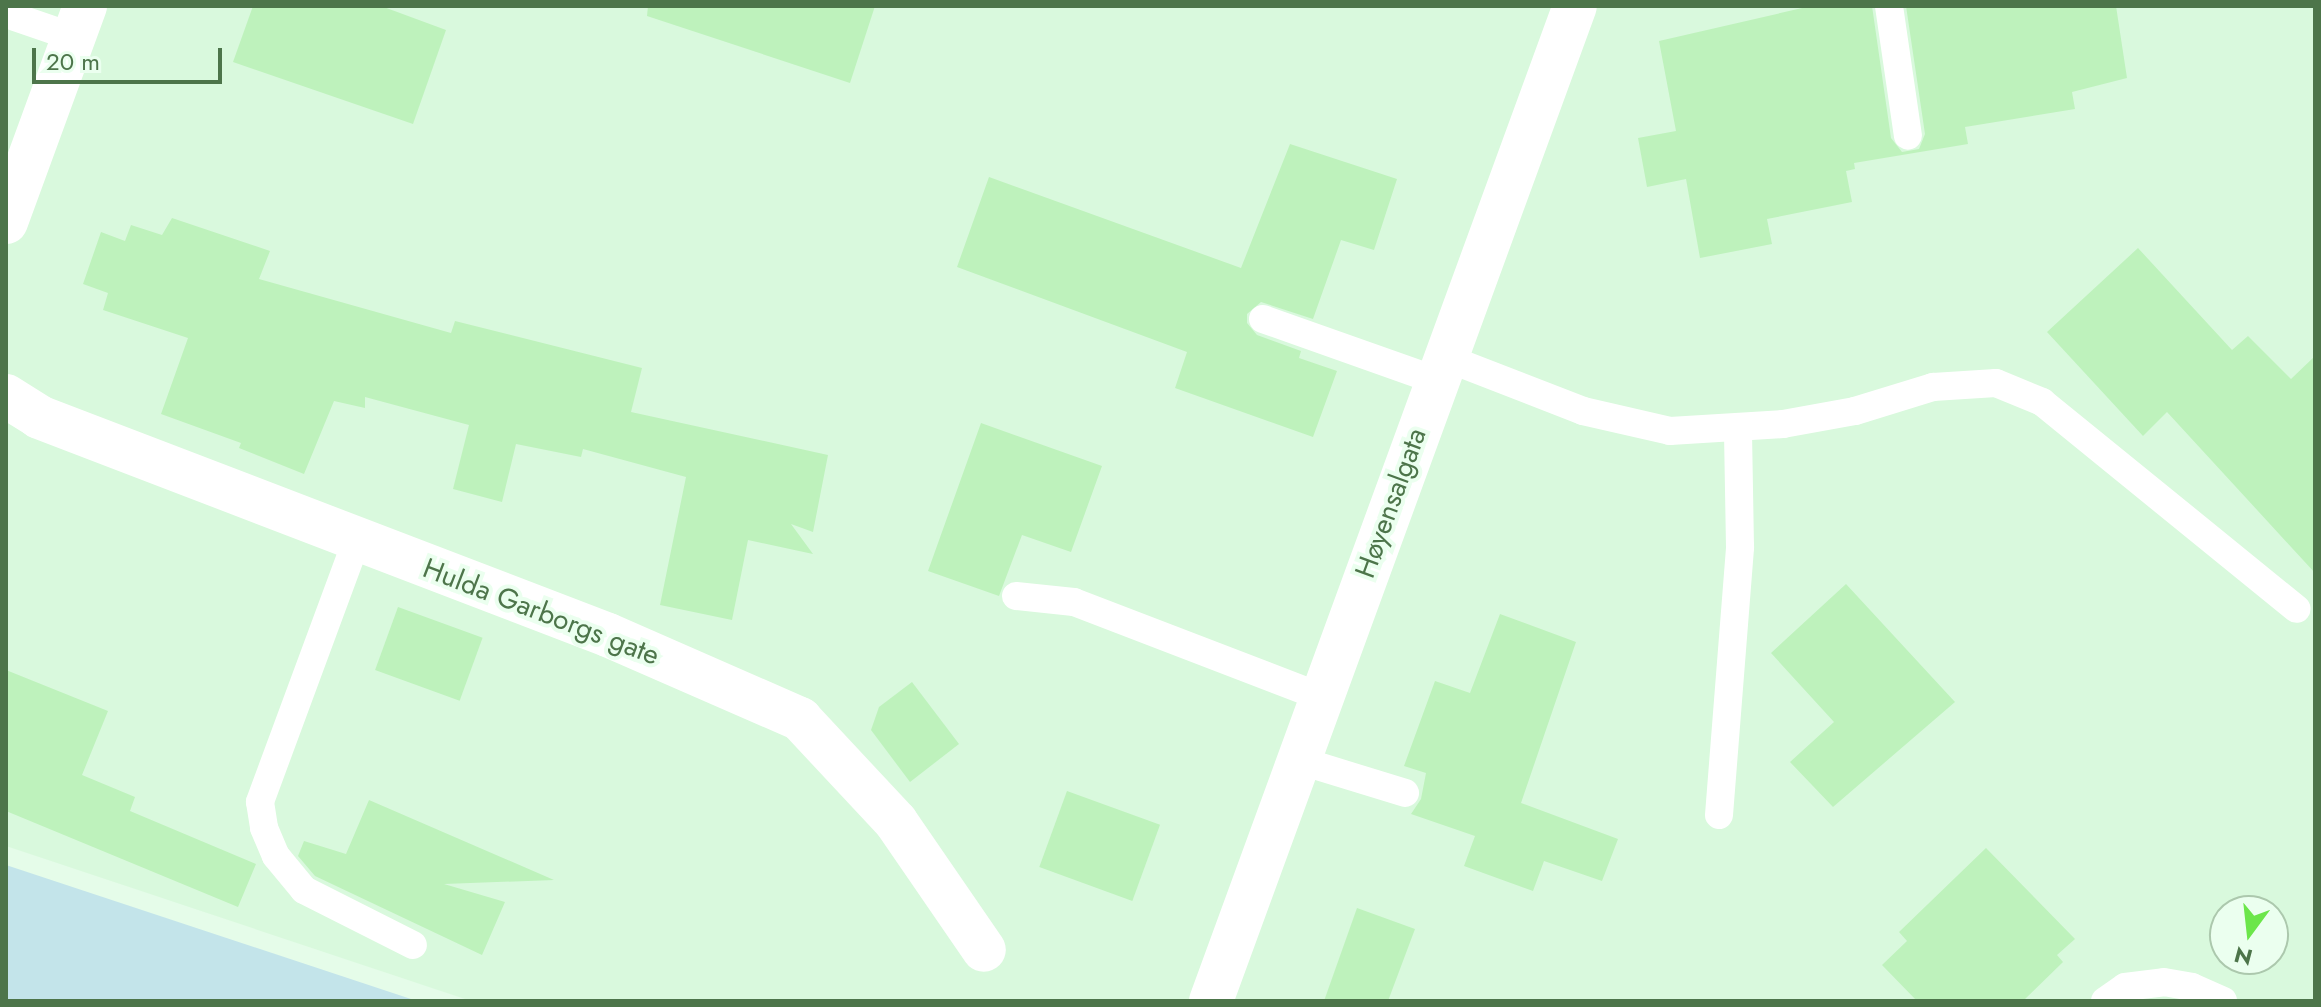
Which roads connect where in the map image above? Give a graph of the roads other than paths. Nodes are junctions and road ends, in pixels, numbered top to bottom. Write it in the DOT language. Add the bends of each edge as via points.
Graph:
graph roads {
  1 [pos="1575,6"];
  2 [pos="1889,6"];
  3 [pos="6,14"];
  4 [pos="79,22"];
  5 [pos="1908,136"];
  6 [pos="6,222"];
  7 [pos="1263,319"];
  8 [pos="1440,369"];
  9 [pos="6,396"];
  10 [pos="1738,428"];
  11 [pos="356,542"];
  12 [pos="1016,596"];
  13 [pos="2297,609"];
  14 [pos="1321,697"];
  15 [pos="1298,760"];
  16 [pos="1405,793"];
  17 [pos="1719,815"];
  18 [pos="413,945"];
  19 [pos="984,950"];
  20 [pos="1211,1001"];
  21 [pos="2105,1001"];
  22 [pos="2223,1001"];
  1 -- 8 [label="street, Høyensalgata"];
  2 -- 5 [label="lane"];
  3 -- 4 [label="lane"];
  4 -- 6 [label="street"];
  7 -- 8 [label="lane"];
  8 -- 10 [label="lane" via="1670,431"];
  8 -- 14 [label="street, Høyensalgata"];
  9 -- 11 [label="street, Hulda Garborgs gate" via="39,417"];
  10 -- 13 [label="lane" via="1855,411 1933,387 1996,383 2042,402"];
  10 -- 17 [label="lane" via="1740,547"];
  11 -- 18 [label="lane" via="260,802 276,856 304,890"];
  11 -- 19 [label="street, Hulda Garborgs gate" via="608,635 800,719 896,822"];
  12 -- 14 [label="lane" via="1074,602"];
  14 -- 15 [label="street, Høyensalgata"];
  15 -- 16 [label="lane"];
  15 -- 20 [label="street, Høyensalgata"];
  21 -- 22 [label="lane" via="2125,987 2164,982"];
}
